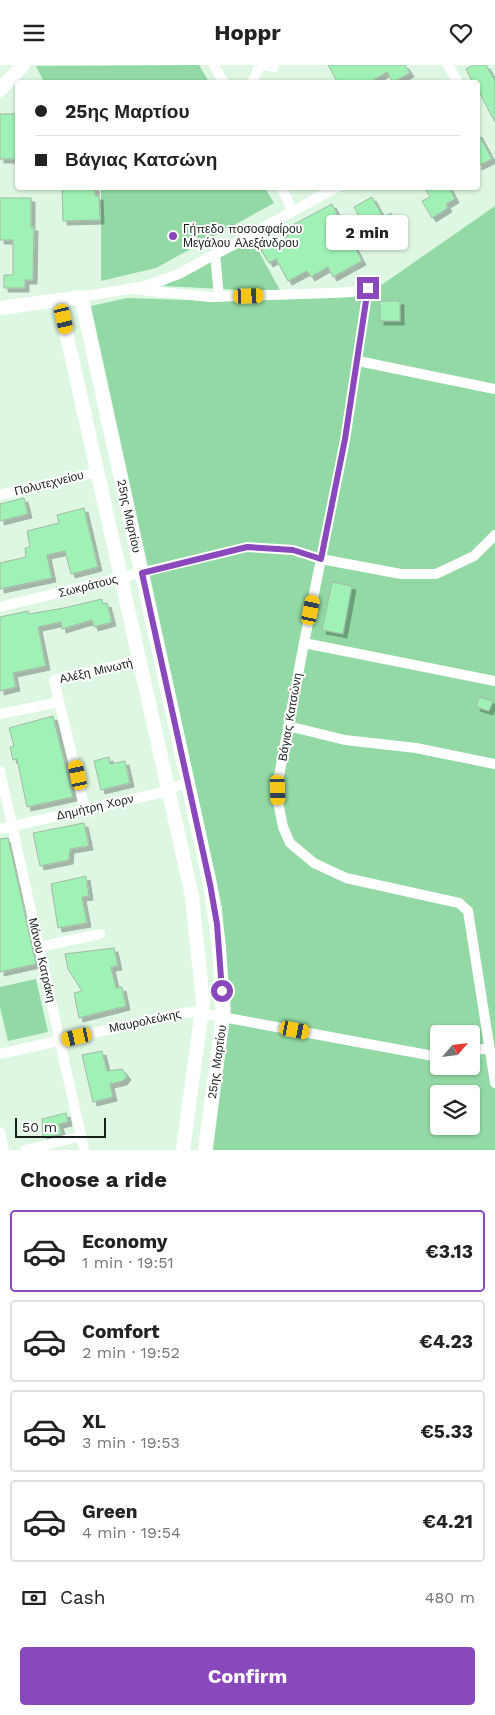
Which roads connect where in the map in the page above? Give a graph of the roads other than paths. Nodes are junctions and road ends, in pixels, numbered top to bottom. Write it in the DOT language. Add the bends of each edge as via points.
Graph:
graph roads {
  1 [pos="23,65"];
  2 [pos="214,65"];
  3 [pos="261,65"];
  4 [pos="448,65"];
  5 [pos="274,67"];
  6 [pos="222,80"];
  7 [pos="254,80"];
  8 [pos="456,80"];
  9 [pos="0,90"];
  10 [pos="282,190"];
  11 [pos="331,190"];
  12 [pos="293,211"];
  13 [pos="215,254"];
  14 [pos="130,289"];
  15 [pos="81,297"];
  16 [pos="219,297"];
  17 [pos="59,300"];
  18 [pos="0,308"];
  19 [pos="358,361"];
  20 [pos="495,389"];
  21 [pos="98,472"];
  22 [pos="0,495"];
  23 [pos="495,535"];
  24 [pos="321,559"];
  25 [pos="142,573"];
  26 [pos="121,578"];
  27 [pos="0,607"];
  28 [pos="304,643"];
  29 [pos="140,660"];
  30 [pos="495,681"];
  31 [pos="59,701"];
  32 [pos="0,714"];
  33 [pos="288,726"];
  34 [pos="495,764"];
  35 [pos="0,771"];
  36 [pos="188,782"];
  37 [pos="168,791"];
  38 [pos="85,810"];
  39 [pos="12,826"];
  40 [pos="0,829"];
  41 [pos="100,934"];
  42 [pos="39,947"];
  43 [pos="203,1013"];
  44 [pos="223,1016"];
  45 [pos="60,1040"];
  46 [pos="489,1047"];
  47 [pos="480,1049"];
  48 [pos="0,1054"];
  49 [pos="430,1055"];
  50 [pos="495,1083"];
  51 [pos="0,1132"];
  52 [pos="81,1136"];
  53 [pos="4,1150"];
  54 [pos="25,1150"];
  55 [pos="84,1150"];
  56 [pos="183,1150"];
  57 [pos="205,1150"];
  1 -- 9 [label="street"];
  2 -- 6 [label="street"];
  3 -- 5 [label="street"];
  3 -- 7 [label="street"];
  4 -- 8 [label="street"];
  10 -- 12 [label="street"];
  11 -- 12 [label="street"];
  12 -- 13 [label="street"];
  13 -- 14 [label="street" via="184,271"];
  13 -- 16 [label="street"];
  14 -- 15 [label="street"];
  14 -- 16 [label="street"];
  15 -- 17 [label="street"];
  15 -- 25 [label="street, 25ης Μαρτίου"];
  16 -- 19 [label="street, Βάγιας Κατσώνη" via="333,293 368,288"];
  17 -- 18 [label="street"];
  17 -- 21 [label="street, 25ης Μαρτίου"];
  19 -- 20 [label="street"];
  19 -- 24 [label="street, Βάγιας Κατσώνη"];
  21 -- 22 [label="street, Πολυτεχνείου"];
  21 -- 26 [label="street, 25ης Μαρτίου"];
  23 -- 24 [label="street, Σωκράτους" via="474,556 436,574 401,573"];
  24 -- 25 [label="street, Σωκράτους" via="293,550 247,547"];
  24 -- 28 [label="street, Βάγιας Κατσώνη"];
  25 -- 26 [label="street, Σωκράτους"];
  25 -- 36 [label="street, 25ης Μαρτίου"];
  26 -- 27 [label="street, Σωκράτους"];
  26 -- 29 [label="street, 25ης Μαρτίου"];
  28 -- 30 [label="street"];
  28 -- 33 [label="street, Βάγιας Κατσώνη"];
  29 -- 31 [label="street, Αλέξη Μινωτή" via="58,679 54,682"];
  29 -- 37 [label="street, 25ης Μαρτίου"];
  31 -- 32 [label="street, Αλέξη Μινωτή"];
  31 -- 38 [label="street"];
  33 -- 34 [label="street" via="344,740 416,747"];
  33 -- 46 [label="street, Βάγιας Κατσώνη" via="278,790 283,827 290,843 314,863 346,878 450,900 468,911"];
  35 -- 39 [label="street, Μάνου Κατράκη"];
  36 -- 37 [label="street, Δημήτρη Χορν"];
  36 -- 44 [label="street, 25ης Μαρτίου" via="217,924"];
  37 -- 38 [label="street, Δημήτρη Χορν"];
  37 -- 43 [label="street, 25ης Μαρτίου" via="192,896"];
  38 -- 39 [label="street, Δημήτρη Χορν"];
  39 -- 40 [label="street, Δημήτρη Χορν"];
  39 -- 42 [label="street, Μάνου Κατράκη"];
  41 -- 42 [label="street"];
  42 -- 45 [label="street, Μάνου Κατράκη"];
  43 -- 44 [label="street, Μαυρολεύκης"];
  43 -- 45 [label="street, Μαυρολεύκης" via="182,1013"];
  43 -- 56 [label="street, 25ης Μαρτίου"];
  44 -- 49 [label="street, Μαυρολεύκης"];
  44 -- 57 [label="street, 25ης Μαρτίου"];
  45 -- 48 [label="street, Μαυρολεύκης"];
  45 -- 52 [label="street, Μάνου Κατράκη"];
  46 -- 47 [label="street"];
  46 -- 50 [label="street, Βάγιας Κατσώνη"];
  51 -- 53 [label="street"];
  52 -- 54 [label="street"];
  52 -- 55 [label="street, Μάνου Κατράκη"];
}
